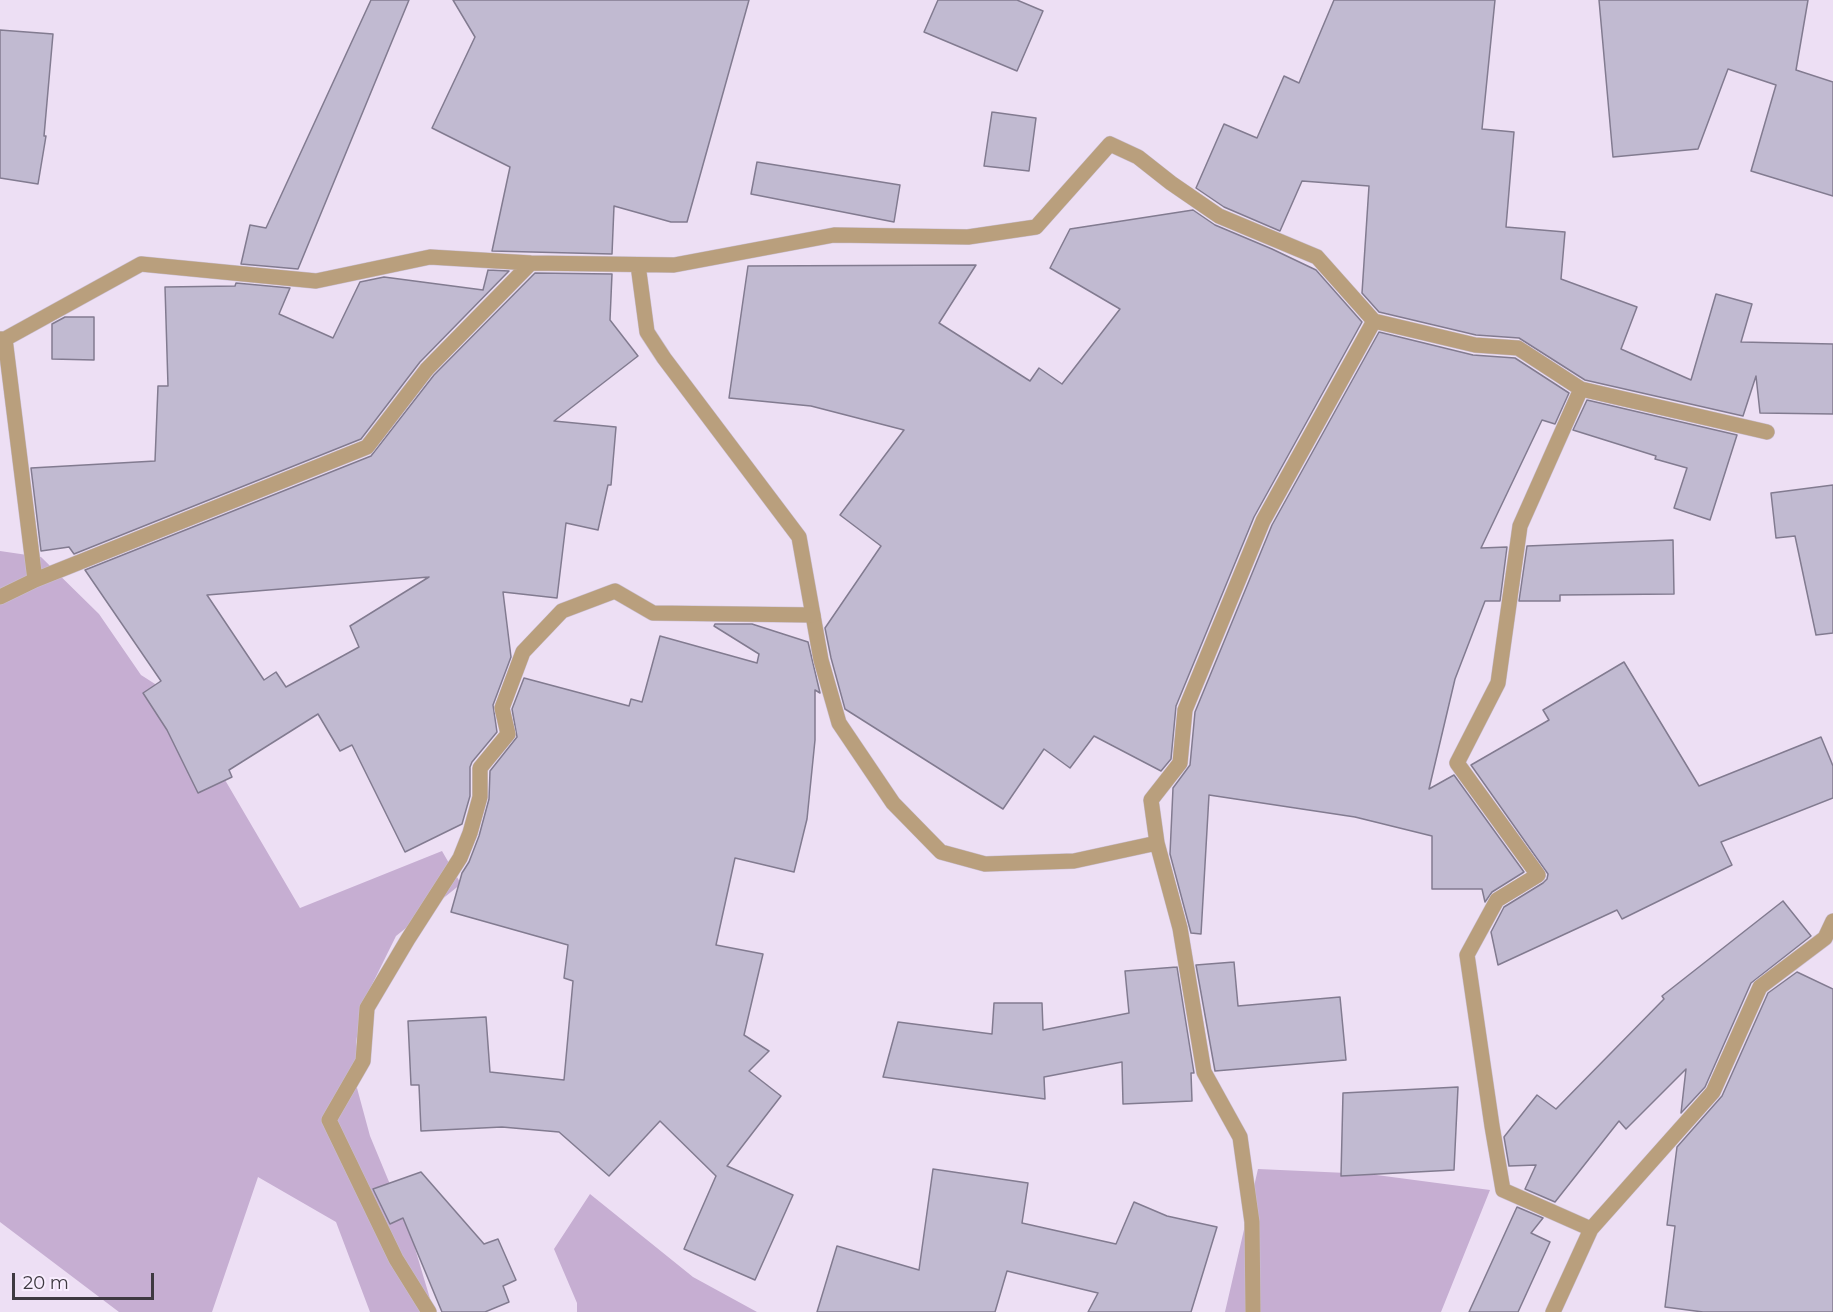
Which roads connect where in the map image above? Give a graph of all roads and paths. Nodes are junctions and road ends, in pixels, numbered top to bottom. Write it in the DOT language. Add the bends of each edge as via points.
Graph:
graph roads {
  1 [pos="531,263"];
  2 [pos="638,265"];
  3 [pos="1374,321"];
  4 [pos="2,339"];
  5 [pos="1581,389"];
  6 [pos="1767,432"];
  7 [pos="35,580"];
  8 [pos="0,597"];
  9 [pos="813,615"];
  10 [pos="1157,843"];
  11 [pos="1833,921"];
  12 [pos="1591,1228"];
  13 [pos="429,1312"];
  14 [pos="1253,1312"];
  15 [pos="1553,1312"];
  1 -- 2 [label="street"];
  1 -- 4 [label="street" via="430,256 316,281 141,264"];
  1 -- 7 [label="street" via="427,369 367,447"];
  2 -- 3 [label="street" via="674,265 834,235 968,237 1036,227 1110,144 1138,157 1219,216 1317,256"];
  2 -- 9 [label="street" via="647,332 799,537"];
  3 -- 5 [label="street" via="1475,345 1518,348"];
  3 -- 10 [label="street" via="1263,521 1185,710 1180,763 1152,800"];
  4 -- 7 [label="street"];
  5 -- 6 [label="street"];
  5 -- 12 [label="street" via="1520,526 1498,683 1457,763 1538,875 1497,900 1467,955 1503,1190"];
  7 -- 8 [label="street"];
  9 -- 10 [label="street" via="839,723 893,803 941,852 985,864 1074,861"];
  9 -- 13 [label="street" via="653,613 615,591 562,611 523,652 502,708 508,734 480,768 480,797 460,858 367,1008 363,1061 329,1120 396,1259"];
  10 -- 14 [label="street" via="1180,928 1204,1072 1240,1137 1252,1222"];
  11 -- 12 [label="street" via="1825,938 1760,987 1713,1092"];
  12 -- 15 [label="street"];
}
